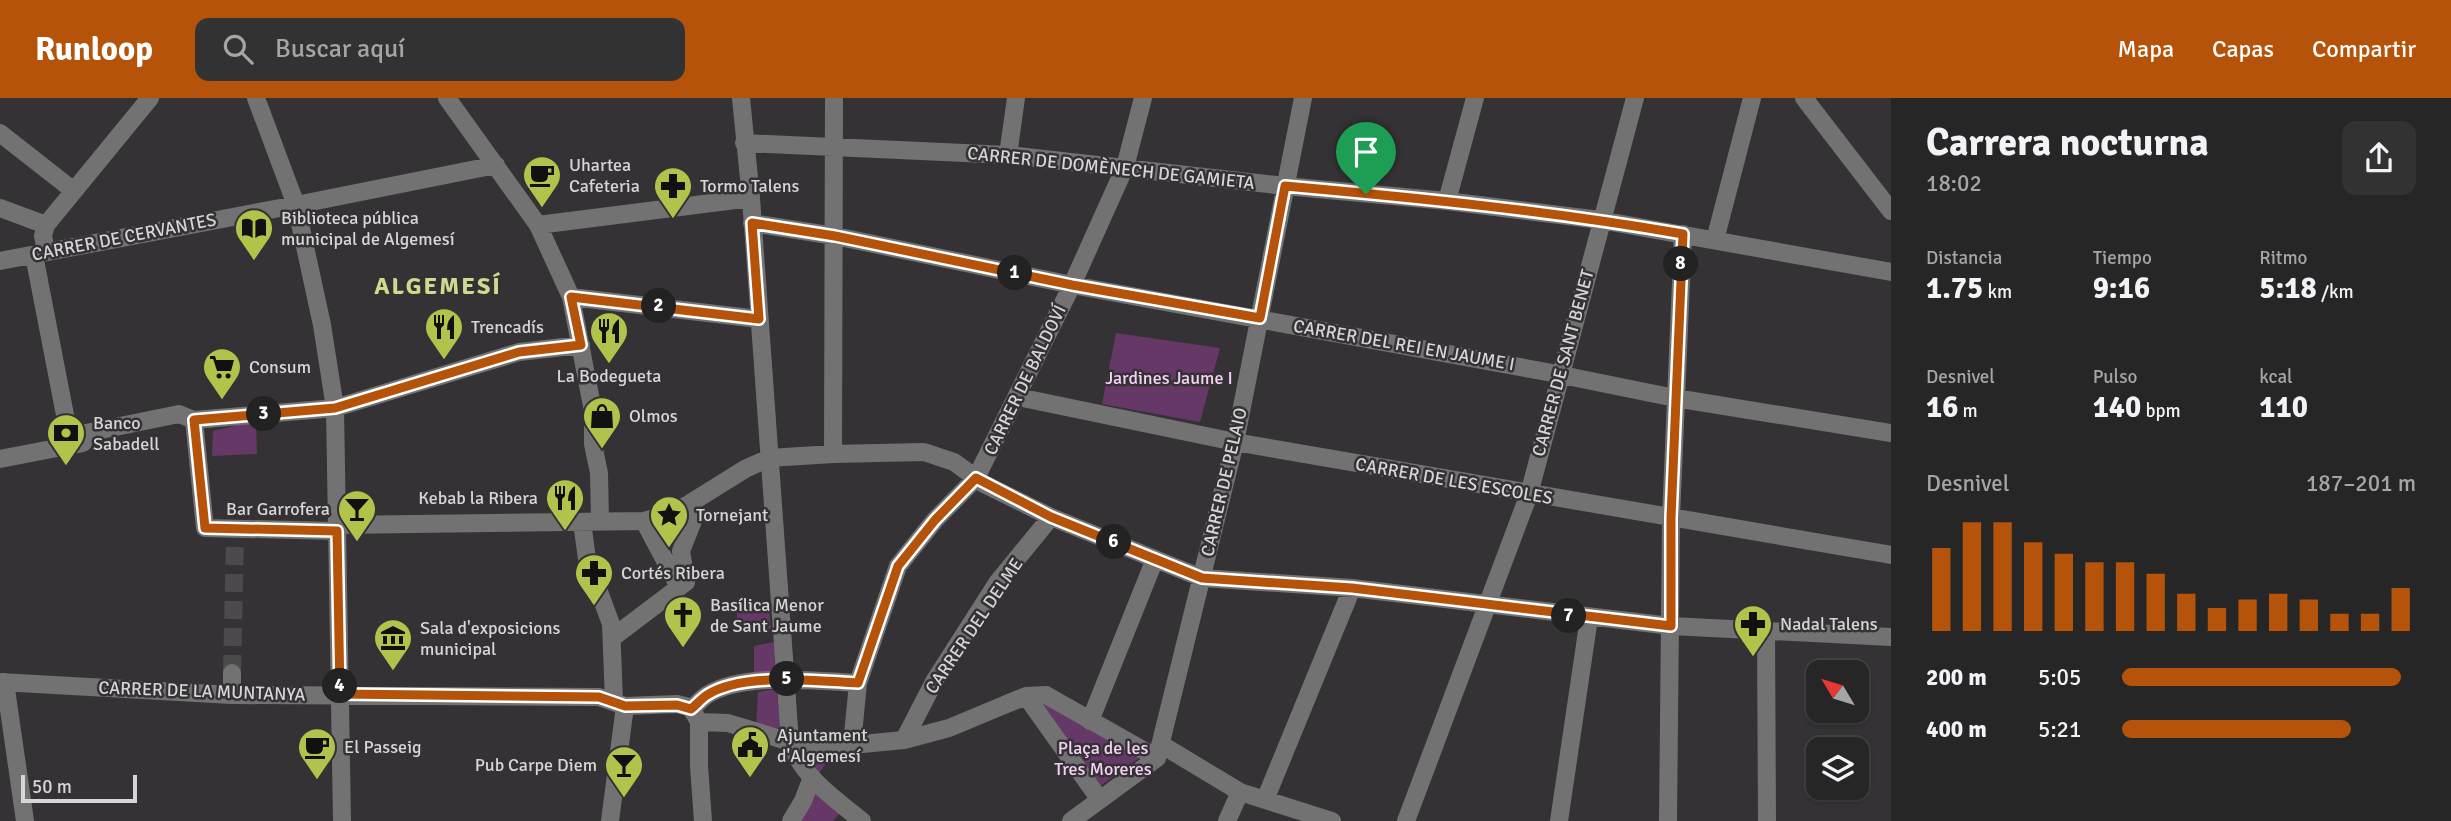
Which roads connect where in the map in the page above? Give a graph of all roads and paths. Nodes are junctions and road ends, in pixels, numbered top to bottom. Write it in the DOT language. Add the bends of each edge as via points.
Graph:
graph roads {
  1 [pos="256,98"];
  2 [pos="447,98"];
  3 [pos="741,98"];
  4 [pos="834,98"];
  5 [pos="1016,98"];
  6 [pos="1143,98"];
  7 [pos="1303,98"];
  8 [pos="1475,98"];
  9 [pos="1635,98"];
  10 [pos="1752,98"];
  11 [pos="1804,98"];
  12 [pos="141,101"];
  13 [pos="0,134"];
  14 [pos="744,143"];
  15 [pos="835,146"];
  16 [pos="1008,155"];
  17 [pos="496,165"];
  18 [pos="1125,167"];
  19 [pos="1285,186"];
  20 [pos="74,191"];
  21 [pos="751,198"];
  22 [pos="1447,201"];
  23 [pos="296,205"];
  24 [pos="0,208"];
  25 [pos="1891,211"];
  26 [pos="26,218"];
  27 [pos="1600,220"];
  28 [pos="752,223"];
  29 [pos="46,225"];
  30 [pos="538,225"];
  31 [pos="1683,234"];
  32 [pos="835,236"];
  33 [pos="1715,240"];
  34 [pos="36,254"];
  35 [pos="0,261"];
  36 [pos="1891,272"];
  37 [pos="1072,285"];
  38 [pos="571,297"];
  39 [pos="1260,318"];
  40 [pos="759,319"];
  41 [pos="322,325"];
  42 [pos="581,345"];
  43 [pos="323,374"];
  44 [pos="1559,374"];
  45 [pos="1018,397"];
  46 [pos="1675,398"];
  47 [pos="335,408"];
  48 [pos="194,420"];
  49 [pos="170,425"];
  50 [pos="1891,433"];
  51 [pos="72,438"];
  52 [pos="1235,442"];
  53 [pos="769,453"];
  54 [pos="832,454"];
  55 [pos="0,459"];
  56 [pos="976,478"];
  57 [pos="1529,494"];
  58 [pos="689,504"];
  59 [pos="1051,517"];
  60 [pos="1671,518"];
  61 [pos="591,522"];
  62 [pos="644,522"];
  63 [pos="337,531"];
  64 [pos="1891,555"];
  65 [pos="1155,559"];
  66 [pos="1202,578"];
  67 [pos="678,587"];
  68 [pos="1352,588"];
  69 [pos="1488,606"];
  70 [pos="1590,618"];
  71 [pos="1671,626"];
  72 [pos="1766,629"];
  73 [pos="1891,637"];
  74 [pos="612,638"];
  75 [pos="232,673"];
  76 [pos="785,679"];
  77 [pos="2,682"];
  78 [pos="858,683"];
  79 [pos="340,694"];
  80 [pos="232,695"];
  81 [pos="1026,696"];
  82 [pos="619,704"];
  83 [pos="701,718"];
  84 [pos="1090,721"];
  85 [pos="904,740"];
  86 [pos="790,742"];
  87 [pos="852,745"];
  88 [pos="1159,751"];
  89 [pos="811,780"];
  90 [pos="1240,792"];
  91 [pos="1101,800"];
  92 [pos="1265,800"];
  93 [pos="25,821"];
  94 [pos="342,821"];
  95 [pos="610,821"];
  96 [pos="703,821"];
  97 [pos="791,821"];
  98 [pos="862,821"];
  99 [pos="1071,821"];
  100 [pos="1227,821"];
  101 [pos="1332,821"];
  102 [pos="1406,821"];
  103 [pos="1559,821"];
  104 [pos="1668,821"];
  105 [pos="1767,821"];
  1 -- 23 [label="street"];
  2 -- 17 [label="street"];
  3 -- 14 [label="street"];
  4 -- 15 [label="street"];
  5 -- 16 [label="street"];
  6 -- 18 [label="street, CARRER DE BALDOVÍ"];
  7 -- 19 [label="street, CARRER DE PELAIO"];
  8 -- 22 [label="street"];
  9 -- 27 [label="street, CARRER DE SANT BENET"];
  10 -- 33 [label="street"];
  11 -- 25 [label="street"];
  12 -- 20 [label="street"];
  13 -- 20 [label="street"];
  14 -- 15 [label="street, CARRER DE DOMÈNECH DE GAMIETA"];
  14 -- 21 [label="street"];
  15 -- 16 [label="street, CARRER DE DOMÈNECH DE GAMIETA"];
  15 -- 32 [label="street"];
  16 -- 18 [label="street, CARRER DE DOMÈNECH DE GAMIETA"];
  17 -- 23 [label="street, CARRER DE CERVANTES"];
  17 -- 30 [label="street"];
  18 -- 19 [label="street, CARRER DE DOMÈNECH DE GAMIETA"];
  18 -- 37 [label="street, CARRER DE BALDOVÍ"];
  19 -- 22 [label="street, CARRER DE DOMÈNECH DE GAMIETA"];
  19 -- 39 [label="street, CARRER DE PELAIO"];
  20 -- 29 [label="street"];
  21 -- 28 [label="street"];
  21 -- 30 [label="street"];
  22 -- 27 [label="street, CARRER DE DOMÈNECH DE GAMIETA"];
  23 -- 34 [label="street, CARRER DE CERVANTES"];
  23 -- 41 [label="street"];
  24 -- 26 [label="street"];
  26 -- 29 [label="street"];
  26 -- 34 [label="street"];
  27 -- 31 [label="street, CARRER DE DOMÈNECH DE GAMIETA"];
  27 -- 44 [label="street, CARRER DE SANT BENET"];
  28 -- 32 [label="street, CARRER DEL REI EN JAUME I"];
  28 -- 40 [label="street"];
  29 -- 34 [label="street"];
  30 -- 38 [label="street"];
  31 -- 33 [label="street, CARRER DE DOMÈNECH DE GAMIETA"];
  31 -- 46 [label="street"];
  32 -- 37 [label="street, CARRER DEL REI EN JAUME I"];
  32 -- 54 [label="street"];
  33 -- 36 [label="street, CARRER DE DOMÈNECH DE GAMIETA"];
  34 -- 35 [label="street, CARRER DE CERVANTES"];
  34 -- 51 [label="street"];
  37 -- 39 [label="street, CARRER DEL REI EN JAUME I"];
  37 -- 45 [label="street, CARRER DE BALDOVÍ"];
  38 -- 40 [label="street"];
  38 -- 42 [label="street"];
  39 -- 44 [label="street, CARRER DEL REI EN JAUME I"];
  39 -- 52 [label="street, CARRER DE PELAIO"];
  40 -- 53 [label="street"];
  41 -- 43 [label="street" via="317,341"];
  41 -- 47 [label="street"];
  42 -- 47 [label="street" via="519,352"];
  42 -- 61 [label="street" via="599,473"];
  44 -- 46 [label="street, CARRER DEL REI EN JAUME I"];
  44 -- 57 [label="street, CARRER DE SANT BENET"];
  45 -- 52 [label="street, CARRER DE LES ESCOLES"];
  45 -- 56 [label="street, CARRER DE BALDOVÍ"];
  46 -- 50 [label="street, CARRER DEL REI EN JAUME I"];
  46 -- 60 [label="street"];
  47 -- 48 [label="street"];
  47 -- 63 [label="street"];
  48 -- 51 [label="street" via="179,414"];
  48 -- 63 [label="street" via="205,528"];
  49 -- 51 [label="street"];
  51 -- 55 [label="street"];
  52 -- 57 [label="street, CARRER DE LES ESCOLES"];
  52 -- 66 [label="street, CARRER DE PELAIO"];
  53 -- 54 [label="street"];
  53 -- 58 [label="street"];
  53 -- 76 [label="street"];
  54 -- 56 [label="street" via="924,452 954,462"];
  56 -- 59 [label="street"];
  56 -- 78 [label="street, CARRER DE BALDOVÍ" via="898,566"];
  57 -- 60 [label="street, CARRER DE LES ESCOLES"];
  57 -- 69 [label="street, CARRER DE SANT BENET"];
  58 -- 62 [label="street"];
  58 -- 67 [label="street" via="695,516 681,551 686,582"];
  59 -- 65 [label="street"];
  59 -- 85 [label="street, CARRER DEL DELME" via="997,583 935,680"];
  60 -- 64 [label="street, CARRER DE LES ESCOLES"];
  60 -- 71 [label="street"];
  61 -- 62 [label="street"];
  61 -- 63 [label="street"];
  61 -- 74 [label="street" via="587,559"];
  62 -- 67 [label="street"];
  63 -- 79 [label="street"];
  65 -- 66 [label="street"];
  65 -- 84 [label="street"];
  66 -- 68 [label="street"];
  66 -- 88 [label="street, CARRER DE PELAIO"];
  67 -- 74 [label="street"];
  68 -- 69 [label="street"];
  68 -- 92 [label="street"];
  69 -- 70 [label="street"];
  69 -- 102 [label="street, CARRER DE SANT BENET"];
  70 -- 71 [label="street"];
  70 -- 103 [label="street"];
  71 -- 72 [label="street"];
  71 -- 104 [label="street"];
  72 -- 73 [label="street"];
  72 -- 105 [label="street"];
  74 -- 82 [label="street"];
  75 -- 80 [label="street"];
  76 -- 78 [label="street"];
  76 -- 83 [label="street" via="734,685 708,695"];
  76 -- 86 [label="street"];
  77 -- 80 [label="street, CARRER DE LA MUNTANYA"];
  77 -- 93 [label="street"];
  78 -- 87 [label="street, CARRER DE BALDOVÍ"];
  79 -- 80 [label="street, CARRER DE LA MUNTANYA"];
  79 -- 82 [label="street, CARRER DE LA MUNTANYA" via="599,697"];
  79 -- 94 [label="street"];
  81 -- 84 [label="street" via="1046,695"];
  81 -- 85 [label="street, CARRER DE LA MUNTANYA"];
  81 -- 91 [label="street"];
  82 -- 83 [label="street, CARRER DE LA MUNTANYA" via="677,705"];
  82 -- 95 [label="street"];
  83 -- 86 [label="street, CARRER DE LA MUNTANYA"];
  83 -- 96 [label="street"];
  84 -- 88 [label="street"];
  85 -- 87 [label="street, CARRER DE LA MUNTANYA"];
  86 -- 87 [label="street, CARRER DE LA MUNTANYA"];
  86 -- 89 [label="street"];
  88 -- 90 [label="street"];
  88 -- 91 [label="street"];
  89 -- 97 [label="street"];
  89 -- 98 [label="street"];
  90 -- 92 [label="street"];
  90 -- 100 [label="street"];
  91 -- 99 [label="street"];
  92 -- 101 [label="street"];
}
